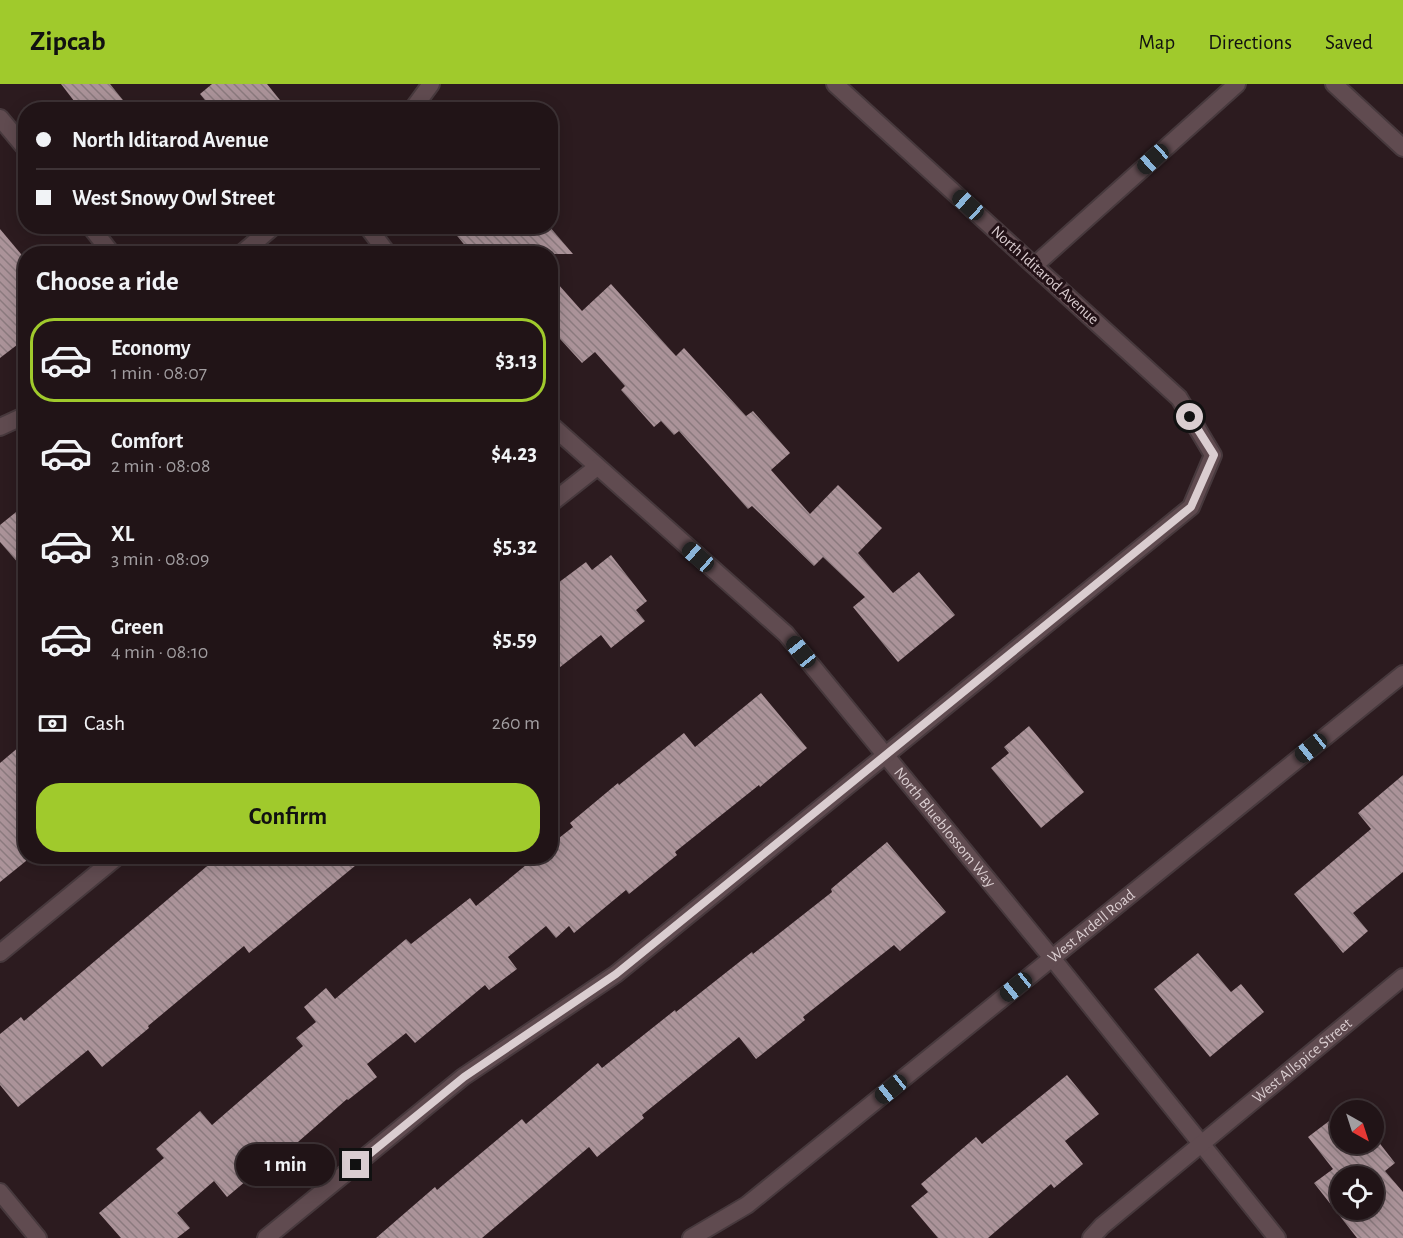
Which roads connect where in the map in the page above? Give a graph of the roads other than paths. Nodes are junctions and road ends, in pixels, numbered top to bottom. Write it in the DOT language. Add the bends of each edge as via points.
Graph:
graph roads {
  1 [pos="431,84"];
  2 [pos="835,84"];
  3 [pos="1237,84"];
  4 [pos="1334,84"];
  5 [pos="418,102"];
  6 [pos="0,118"];
  7 [pos="18,139"];
  8 [pos="1403,148"];
  9 [pos="96,234"];
  10 [pos="265,234"];
  11 [pos="372,234"];
  12 [pos="106,246"];
  13 [pos="250,246"];
  14 [pos="382,246"];
  15 [pos="1035,265"];
  16 [pos="18,419"];
  17 [pos="0,427"];
  18 [pos="558,431"];
  19 [pos="597,467"];
  20 [pos="558,498"];
  21 [pos="1403,674"];
  22 [pos="884,755"];
  23 [pos="108,864"];
  24 [pos="0,953"];
  25 [pos="1052,958"];
  26 [pos="1403,977"];
  27 [pos="1202,1144"];
  28 [pos="0,1192"];
  29 [pos="38,1238"];
  30 [pos="266,1238"];
  31 [pos="691,1238"];
  32 [pos="1091,1238"];
  33 [pos="1277,1238"];
  1 -- 5 [label="street"];
  2 -- 15 [label="street, North Iditarod Avenue"];
  3 -- 15 [label="street"];
  4 -- 8 [label="street"];
  6 -- 7 [label="street"];
  9 -- 12 [label="street"];
  10 -- 13 [label="street"];
  11 -- 14 [label="street"];
  15 -- 22 [label="street, North Iditarod Avenue" via="1179,398 1214,455 1191,507"];
  16 -- 17 [label="street"];
  18 -- 19 [label="street, North Blueblossom Way"];
  19 -- 20 [label="street"];
  19 -- 22 [label="street, North Blueblossom Way" via="786,634"];
  21 -- 25 [label="street, West Ardell Road"];
  22 -- 25 [label="street, North Blueblossom Way"];
  22 -- 30 [label="street" via="616,974 464,1077"];
  23 -- 24 [label="street"];
  25 -- 27 [label="street, North Blueblossom Way"];
  25 -- 31 [label="street, West Ardell Road" via="747,1205"];
  26 -- 27 [label="street, West Allspice Street"];
  27 -- 32 [label="street, West Allspice Street"];
  27 -- 33 [label="street, North Blueblossom Way"];
  28 -- 29 [label="street"];
}
